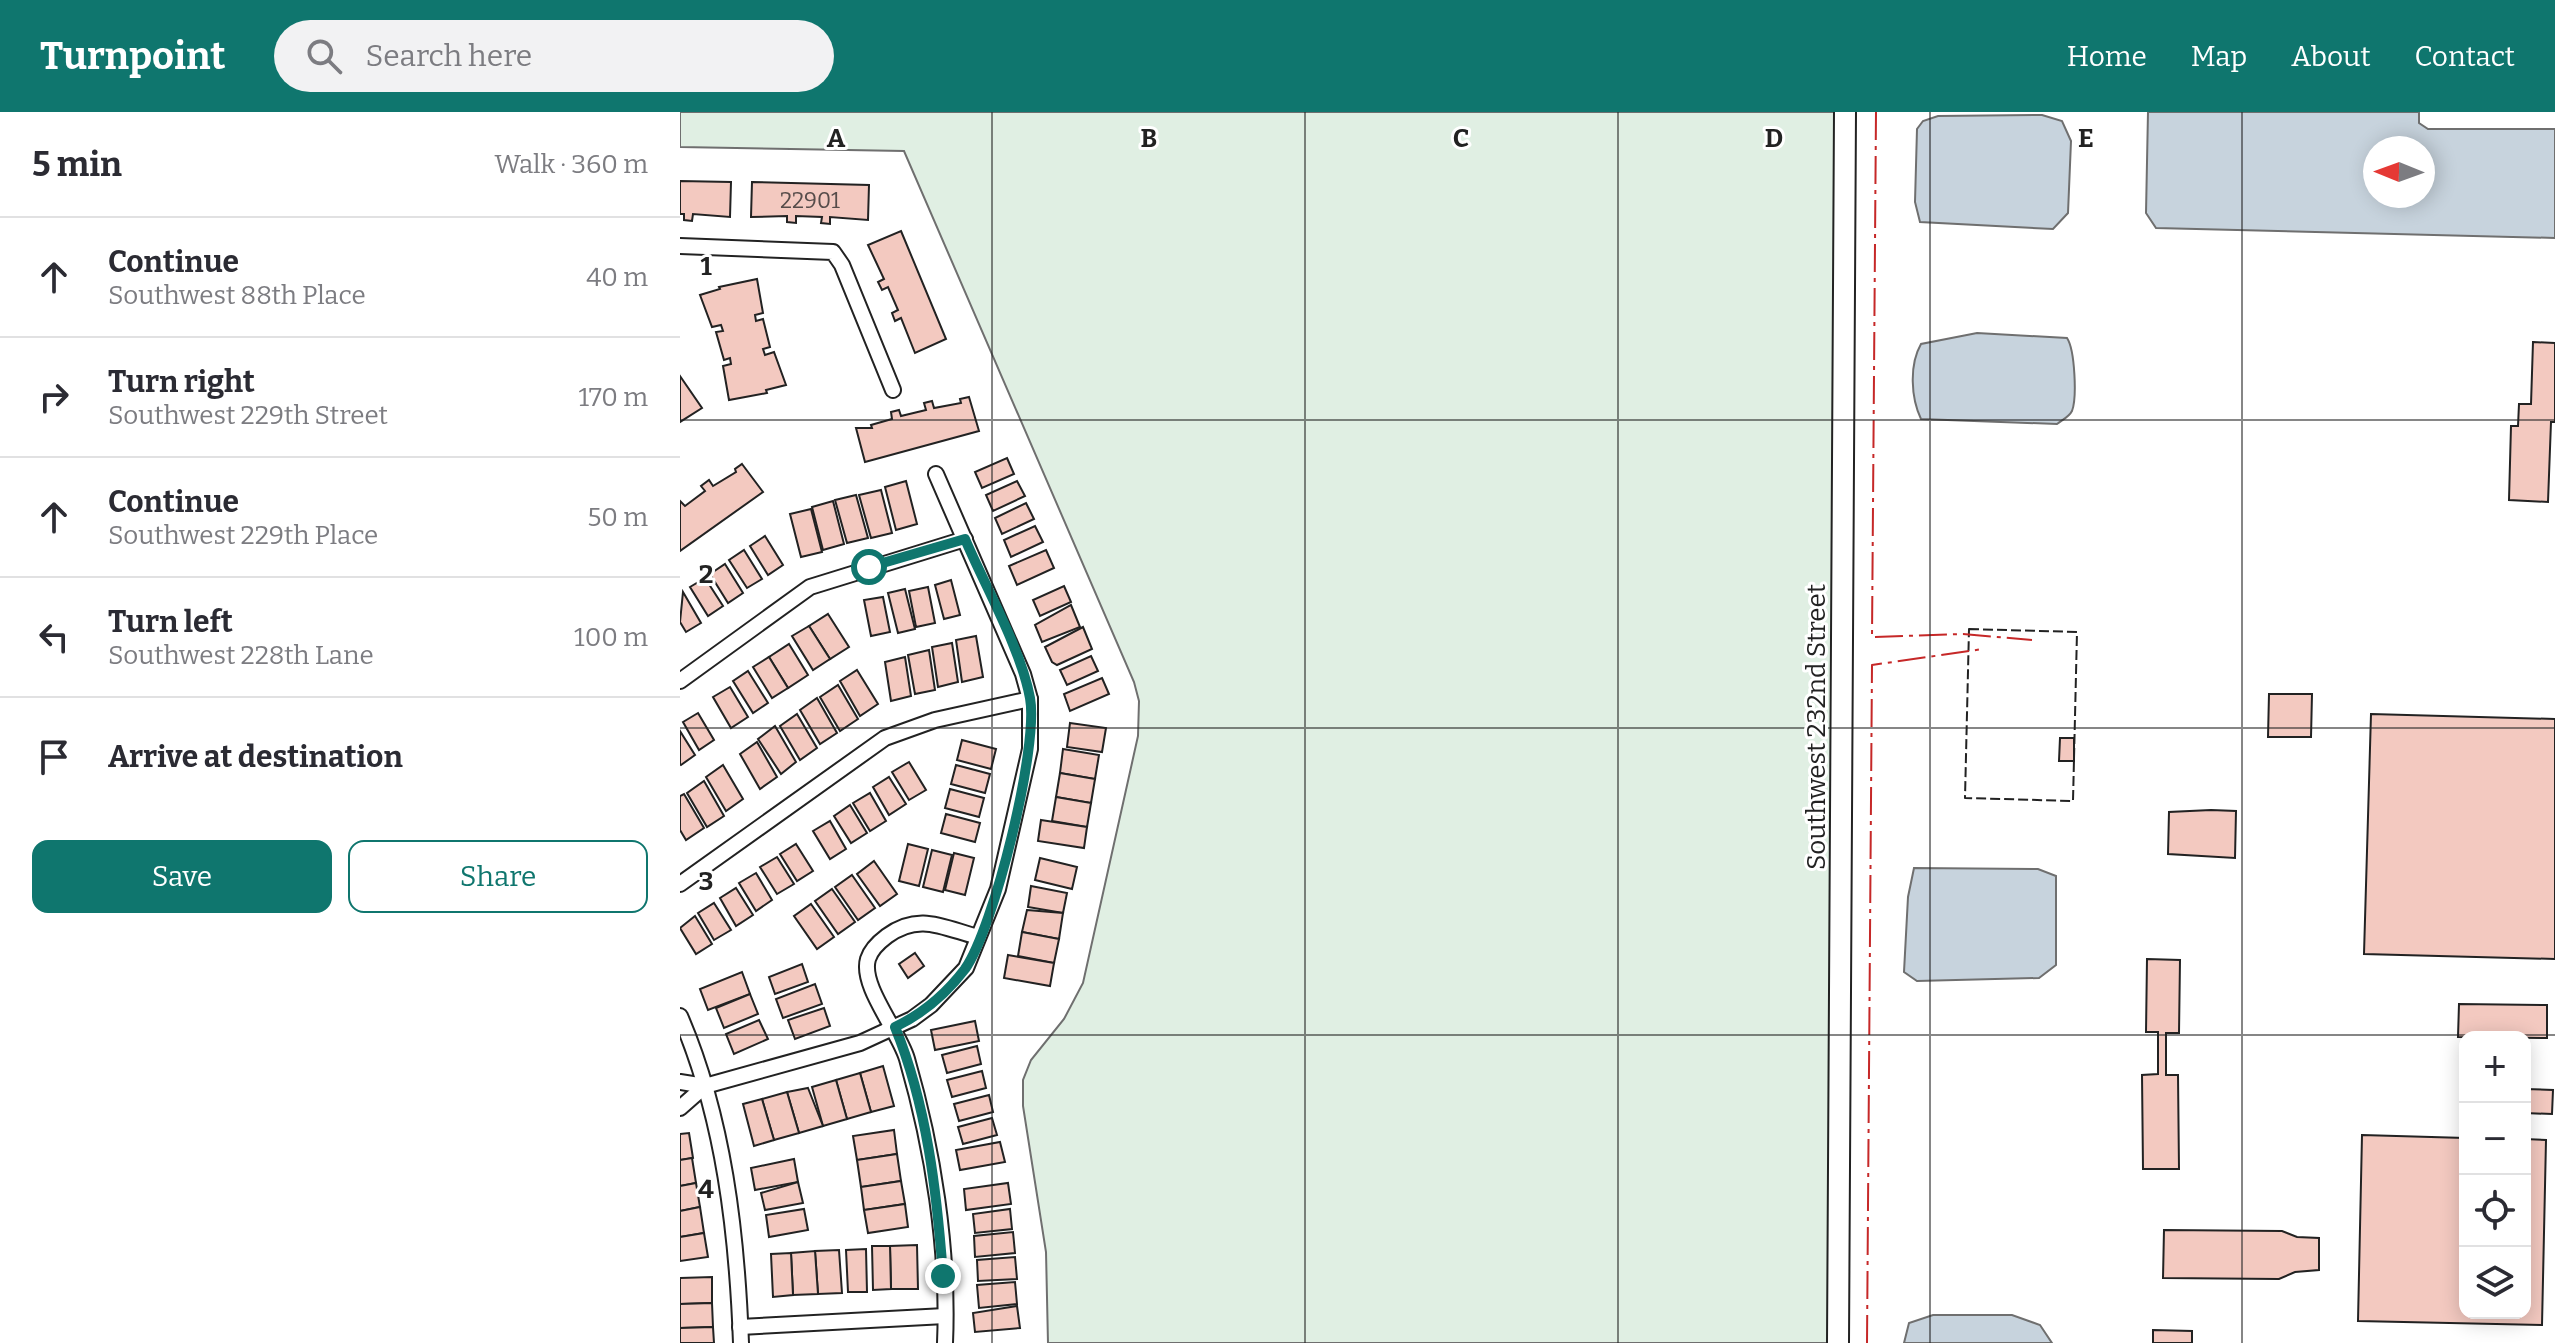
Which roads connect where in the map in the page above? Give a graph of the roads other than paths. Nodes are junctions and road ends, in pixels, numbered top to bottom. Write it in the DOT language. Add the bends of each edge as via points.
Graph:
graph roads {
  1 [pos="1845,112"];
  2 [pos="680,246"];
  3 [pos="893,390"];
  4 [pos="936,474"];
  5 [pos="965,539"];
  6 [pos="680,681"];
  7 [pos="1030,699"];
  8 [pos="680,884"];
  9 [pos="978,937"];
  10 [pos="680,1016"];
  11 [pos="895,1027"];
  12 [pos="680,1082"];
  13 [pos="705,1086"];
  14 [pos="680,1108"];
  15 [pos="945,1316"];
  16 [pos="740,1327"];
  17 [pos="741,1343"];
  18 [pos="945,1343"];
  19 [pos="1838,1343"];
  1 -- 19 [label="street, Southwest 232nd Street"];
  2 -- 3 [label="street" via="833,252"];
  4 -- 5 [label="street"];
  5 -- 6 [label="street" via="810,587"];
  5 -- 7 [label="street"];
  7 -- 8 [label="street" via="885,738"];
  7 -- 9 [label="street" via="1028,762 998,889"];
  9 -- 11 [label="street" via="966,968 931,1005"];
  9 -- 11 [label="street" via="917,921 878,943 869,955 867,975"];
  10 -- 13 [label="street"];
  11 -- 13 [label="street" via="860,1043"];
  11 -- 15 [label="street" via="935,1184"];
  12 -- 13 [label="street"];
  13 -- 14 [label="street"];
  13 -- 16 [label="street" via="735,1239"];
  15 -- 16 [label="street"];
  15 -- 18 [label="street"];
  16 -- 17 [label="street"];
}
